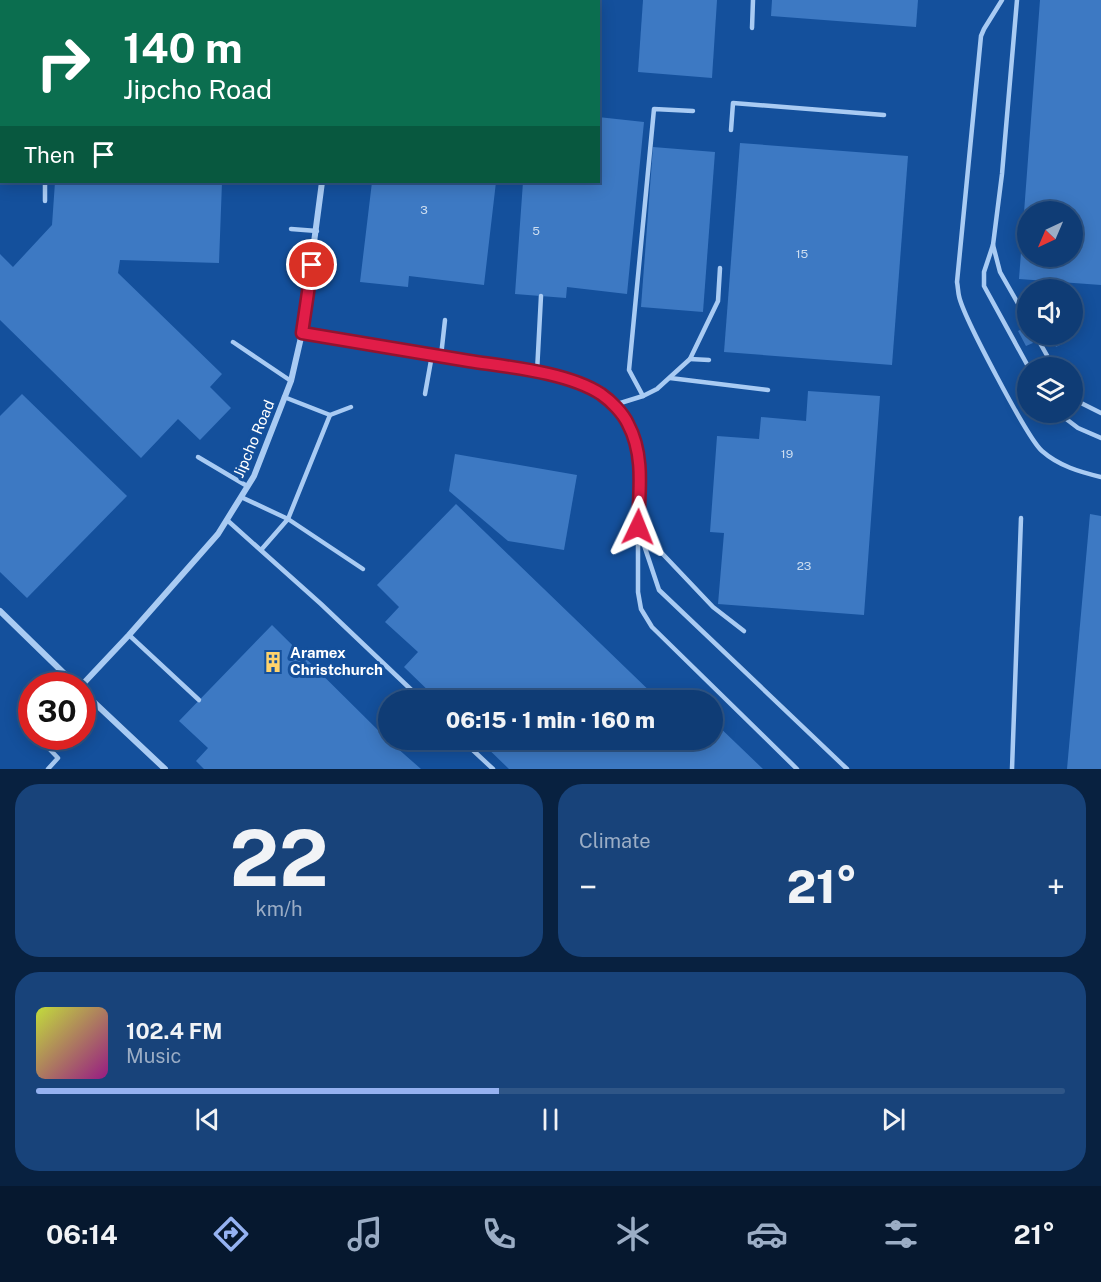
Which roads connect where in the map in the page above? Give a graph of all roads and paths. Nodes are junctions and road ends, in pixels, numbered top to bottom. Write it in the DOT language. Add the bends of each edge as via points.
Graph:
graph roads {
  1 [pos="753,0"];
  2 [pos="1002,0"];
  3 [pos="1017,0"];
  4 [pos="752,28"];
  5 [pos="693,111"];
  6 [pos="884,115"];
  7 [pos="732,130"];
  8 [pos="45,183"];
  9 [pos="322,183"];
  10 [pos="45,201"];
  11 [pos="291,229"];
  12 [pos="317,231"];
  13 [pos="993,245"];
  14 [pos="720,268"];
  15 [pos="541,296"];
  16 [pos="1017,302"];
  17 [pos="446,320"];
  18 [pos="302,333"];
  19 [pos="232,342"];
  20 [pos="432,355"];
  21 [pos="441,356"];
  22 [pos="1023,357"];
  23 [pos="690,359"];
  24 [pos="709,360"];
  25 [pos="537,372"];
  26 [pos="670,378"];
  27 [pos="291,381"];
  28 [pos="768,390"];
  29 [pos="425,394"];
  30 [pos="643,396"];
  31 [pos="284,397"];
  32 [pos="1083,404"];
  33 [pos="614,405"];
  34 [pos="351,407"];
  35 [pos="1101,413"];
  36 [pos="330,415"];
  37 [pos="1071,423"];
  38 [pos="1101,438"];
  39 [pos="198,457"];
  40 [pos="1101,477"];
  41 [pos="247,486"];
  42 [pos="241,497"];
  43 [pos="1020,518"];
  44 [pos="288,519"];
  45 [pos="227,520"];
  46 [pos="638,527"];
  47 [pos="261,550"];
  48 [pos="363,569"];
  49 [pos="0,611"];
  50 [pos="744,631"];
  51 [pos="129,635"];
  52 [pos="62,672"];
  53 [pos="89,672"];
  54 [pos="411,690"];
  55 [pos="199,700"];
  56 [pos="96,705"];
  57 [pos="50,750"];
  58 [pos="473,750"];
  59 [pos="160,767"];
  60 [pos="48,769"];
  61 [pos="493,769"];
  62 [pos="797,769"];
  63 [pos="847,769"];
  64 [pos="1012,769"];
  1 -- 4 [label="lane"];
  2 -- 40 [label="lane" via="981,36 957,282 959,297 990,362 1041,451 1071,469"];
  3 -- 13 [label="lane"];
  5 -- 30 [label="lane" via="654,109 629,370"];
  6 -- 7 [label="lane" via="733,104"];
  8 -- 10 [label="lane"];
  9 -- 12 [label="street, Jipcho Road"];
  11 -- 12 [label="lane"];
  12 -- 18 [label="street, Jipcho Road"];
  13 -- 16 [label="lane" via="1000,272"];
  13 -- 22 [label="lane" via="984,272 984,286"];
  14 -- 23 [label="lane" via="718,301"];
  15 -- 25 [label="lane"];
  17 -- 21 [label="lane"];
  18 -- 20 [label="street"];
  18 -- 27 [label="street, Jipcho Road"];
  19 -- 27 [label="lane"];
  20 -- 21 [label="street"];
  20 -- 29 [label="lane"];
  21 -- 25 [label="street"];
  23 -- 24 [label="lane"];
  23 -- 26 [label="lane"];
  25 -- 33 [label="street" via="583,386"];
  26 -- 28 [label="lane"];
  26 -- 30 [label="lane"];
  27 -- 31 [label="street, Jipcho Road"];
  30 -- 33 [label="lane"];
  31 -- 36 [label="lane"];
  31 -- 41 [label="street, Jipcho Road"];
  32 -- 35 [label="lane"];
  33 -- 46 [label="street" via="628,422 636,442 640,464"];
  34 -- 36 [label="lane"];
  36 -- 44 [label="lane"];
  37 -- 38 [label="lane"];
  39 -- 41 [label="lane"];
  41 -- 42 [label="street, Jipcho Road"];
  42 -- 44 [label="lane"];
  42 -- 45 [label="street, Jipcho Road"];
  43 -- 64 [label="lane"];
  44 -- 47 [label="lane"];
  44 -- 48 [label="lane"];
  45 -- 47 [label="lane"];
  45 -- 51 [label="street, Jipcho Road"];
  46 -- 50 [label="lane" via="713,607"];
  46 -- 62 [label="lane" via="638,592 641,609 652,627"];
  46 -- 63 [label="lane" via="659,590"];
  47 -- 54 [label="lane"];
  49 -- 52 [label="street"];
  51 -- 53 [label="street, Jipcho Road"];
  51 -- 55 [label="lane"];
  56 -- 59 [label="street"];
  57 -- 60 [label="lane" via="58,758"];
  58 -- 61 [label="lane"];
}
